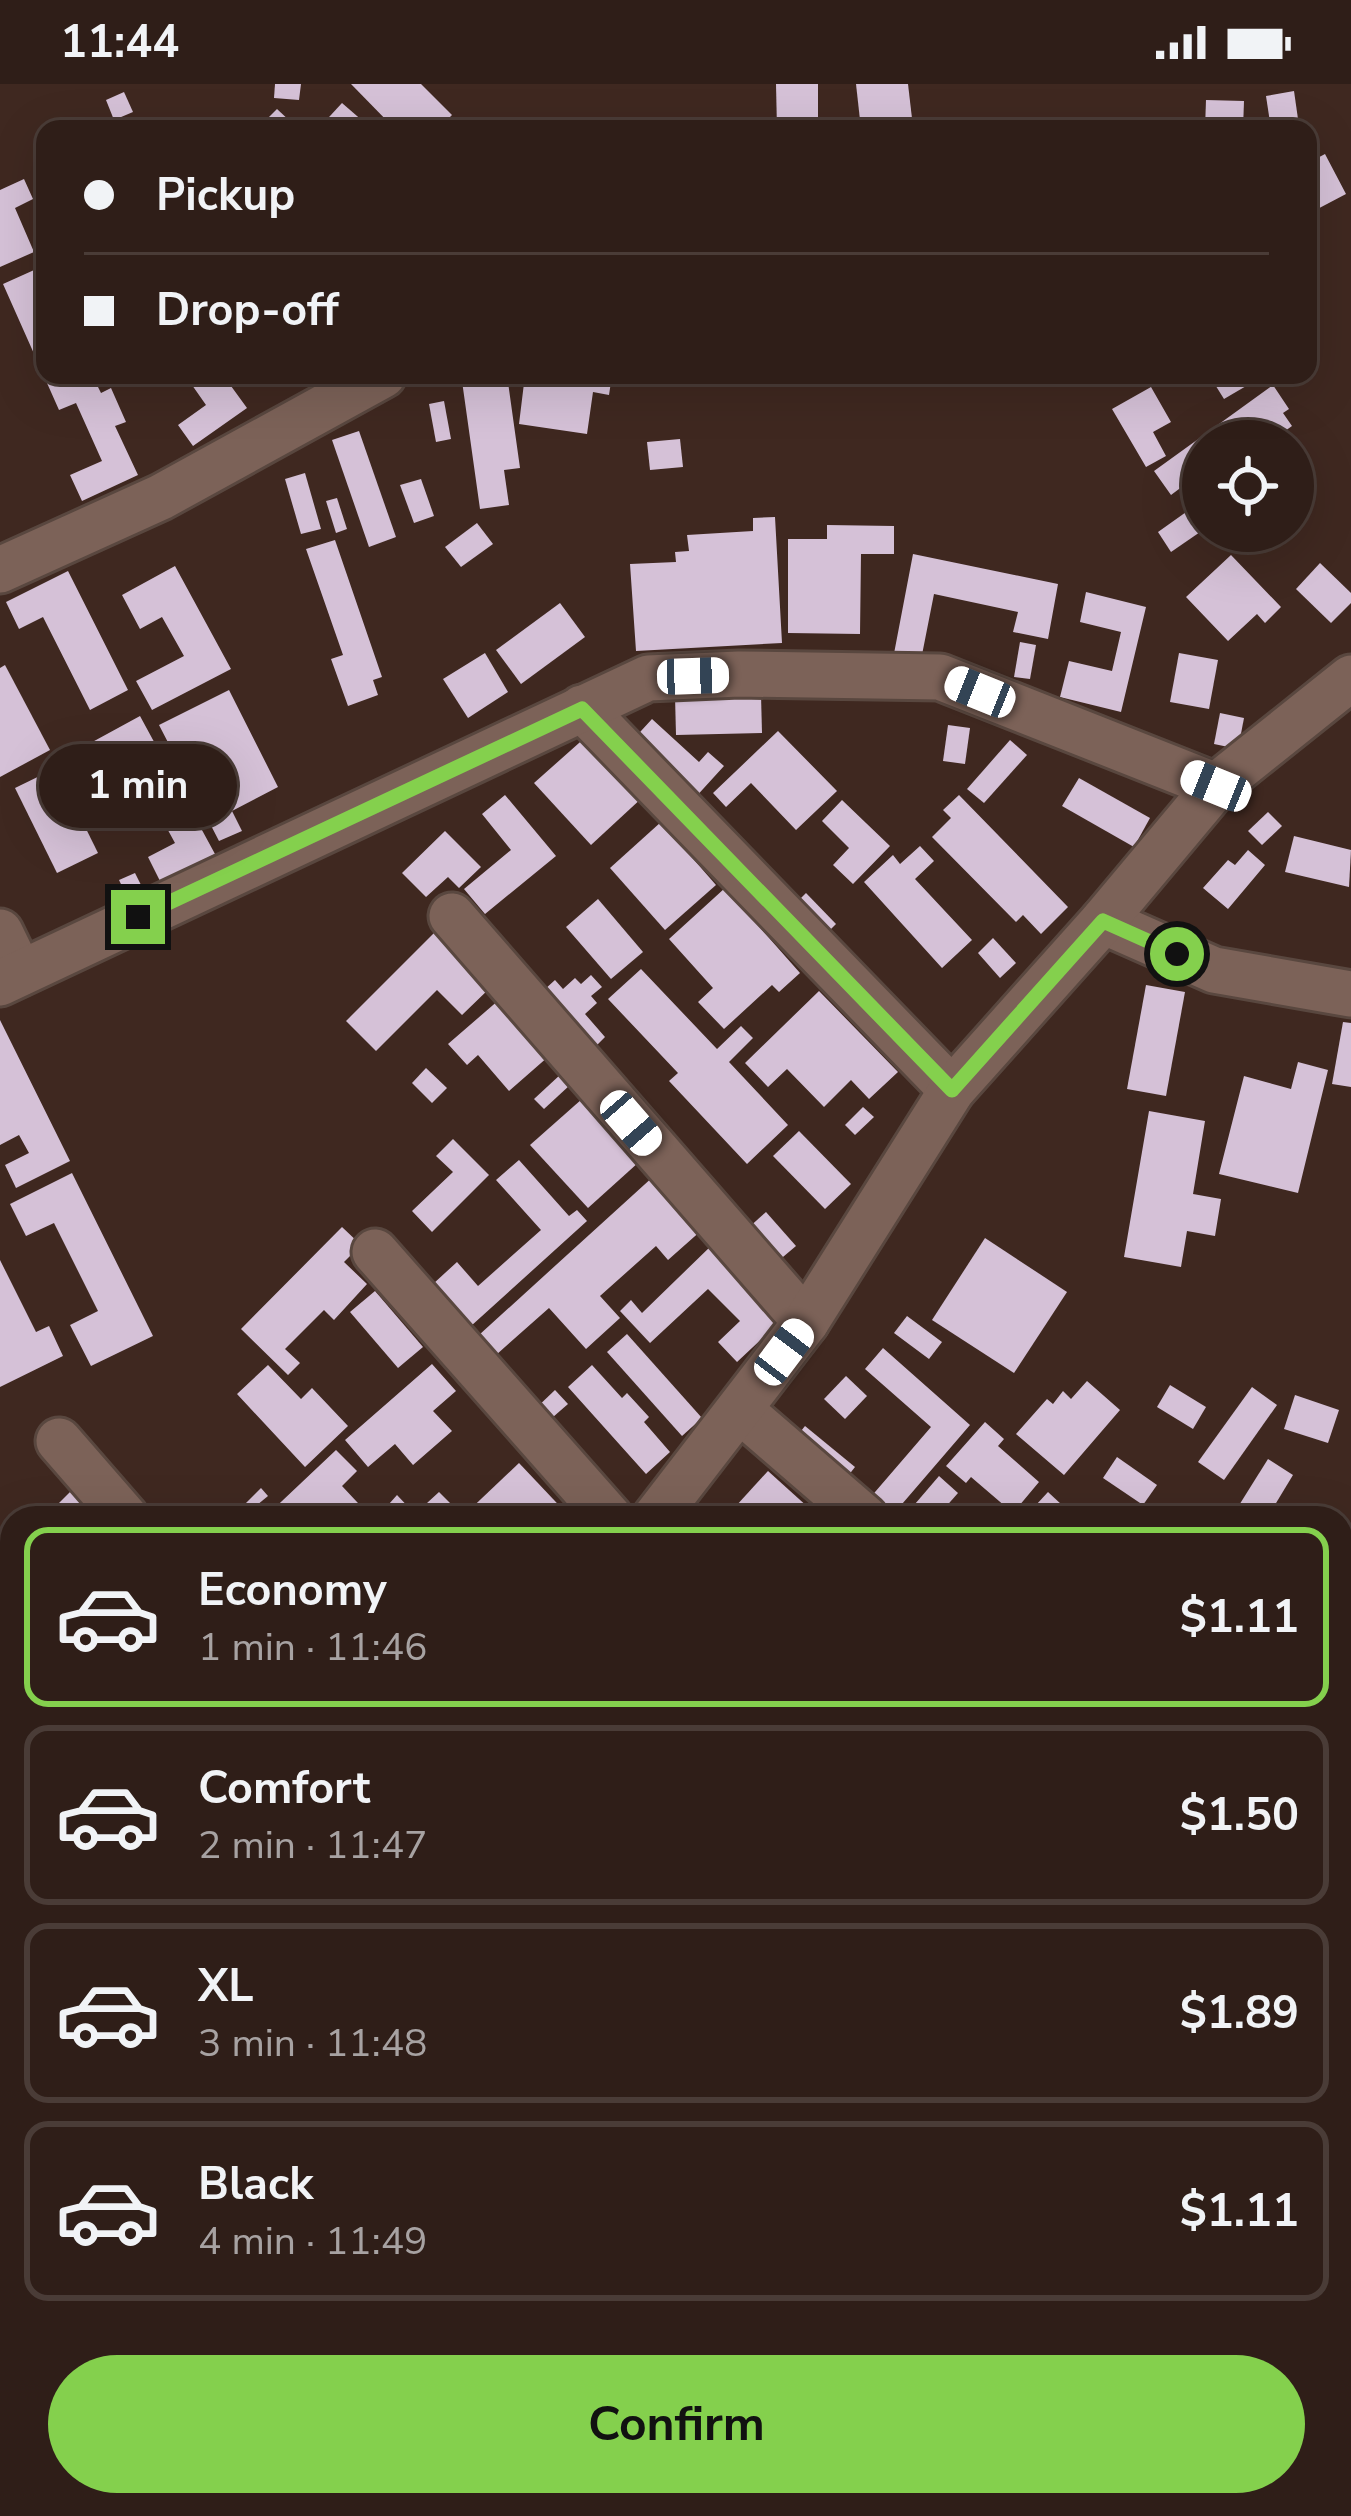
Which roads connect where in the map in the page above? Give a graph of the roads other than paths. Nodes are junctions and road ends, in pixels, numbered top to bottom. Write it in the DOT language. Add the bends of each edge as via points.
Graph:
graph roads {
  1 [pos="366,384"];
  2 [pos="0,570"];
  3 [pos="1351,678"];
  4 [pos="582,709"];
  5 [pos="1216,786"];
  6 [pos="452,916"];
  7 [pos="1103,921"];
  8 [pos="0,932"];
  9 [pos="10,978"];
  10 [pos="1351,994"];
  11 [pos="952,1090"];
  12 [pos="375,1252"];
  13 [pos="806,1322"];
  14 [pos="740,1410"];
  15 [pos="59,1441"];
  16 [pos="116,1506"];
  17 [pos="599,1506"];
  18 [pos="664,1506"];
  19 [pos="851,1506"];
  1 -- 2 [label="street" via="161,496"];
  3 -- 5 [label="street"];
  4 -- 5 [label="street" via="648,677 940,677"];
  4 -- 9 [label="street"];
  4 -- 11 [label="street"];
  5 -- 7 [label="street"];
  6 -- 13 [label="street"];
  7 -- 10 [label="street" via="1214,970"];
  7 -- 11 [label="street"];
  8 -- 9 [label="street"];
  11 -- 13 [label="street"];
  12 -- 17 [label="street"];
  13 -- 14 [label="street"];
  14 -- 18 [label="street"];
  14 -- 19 [label="street"];
  15 -- 16 [label="street"];
}
